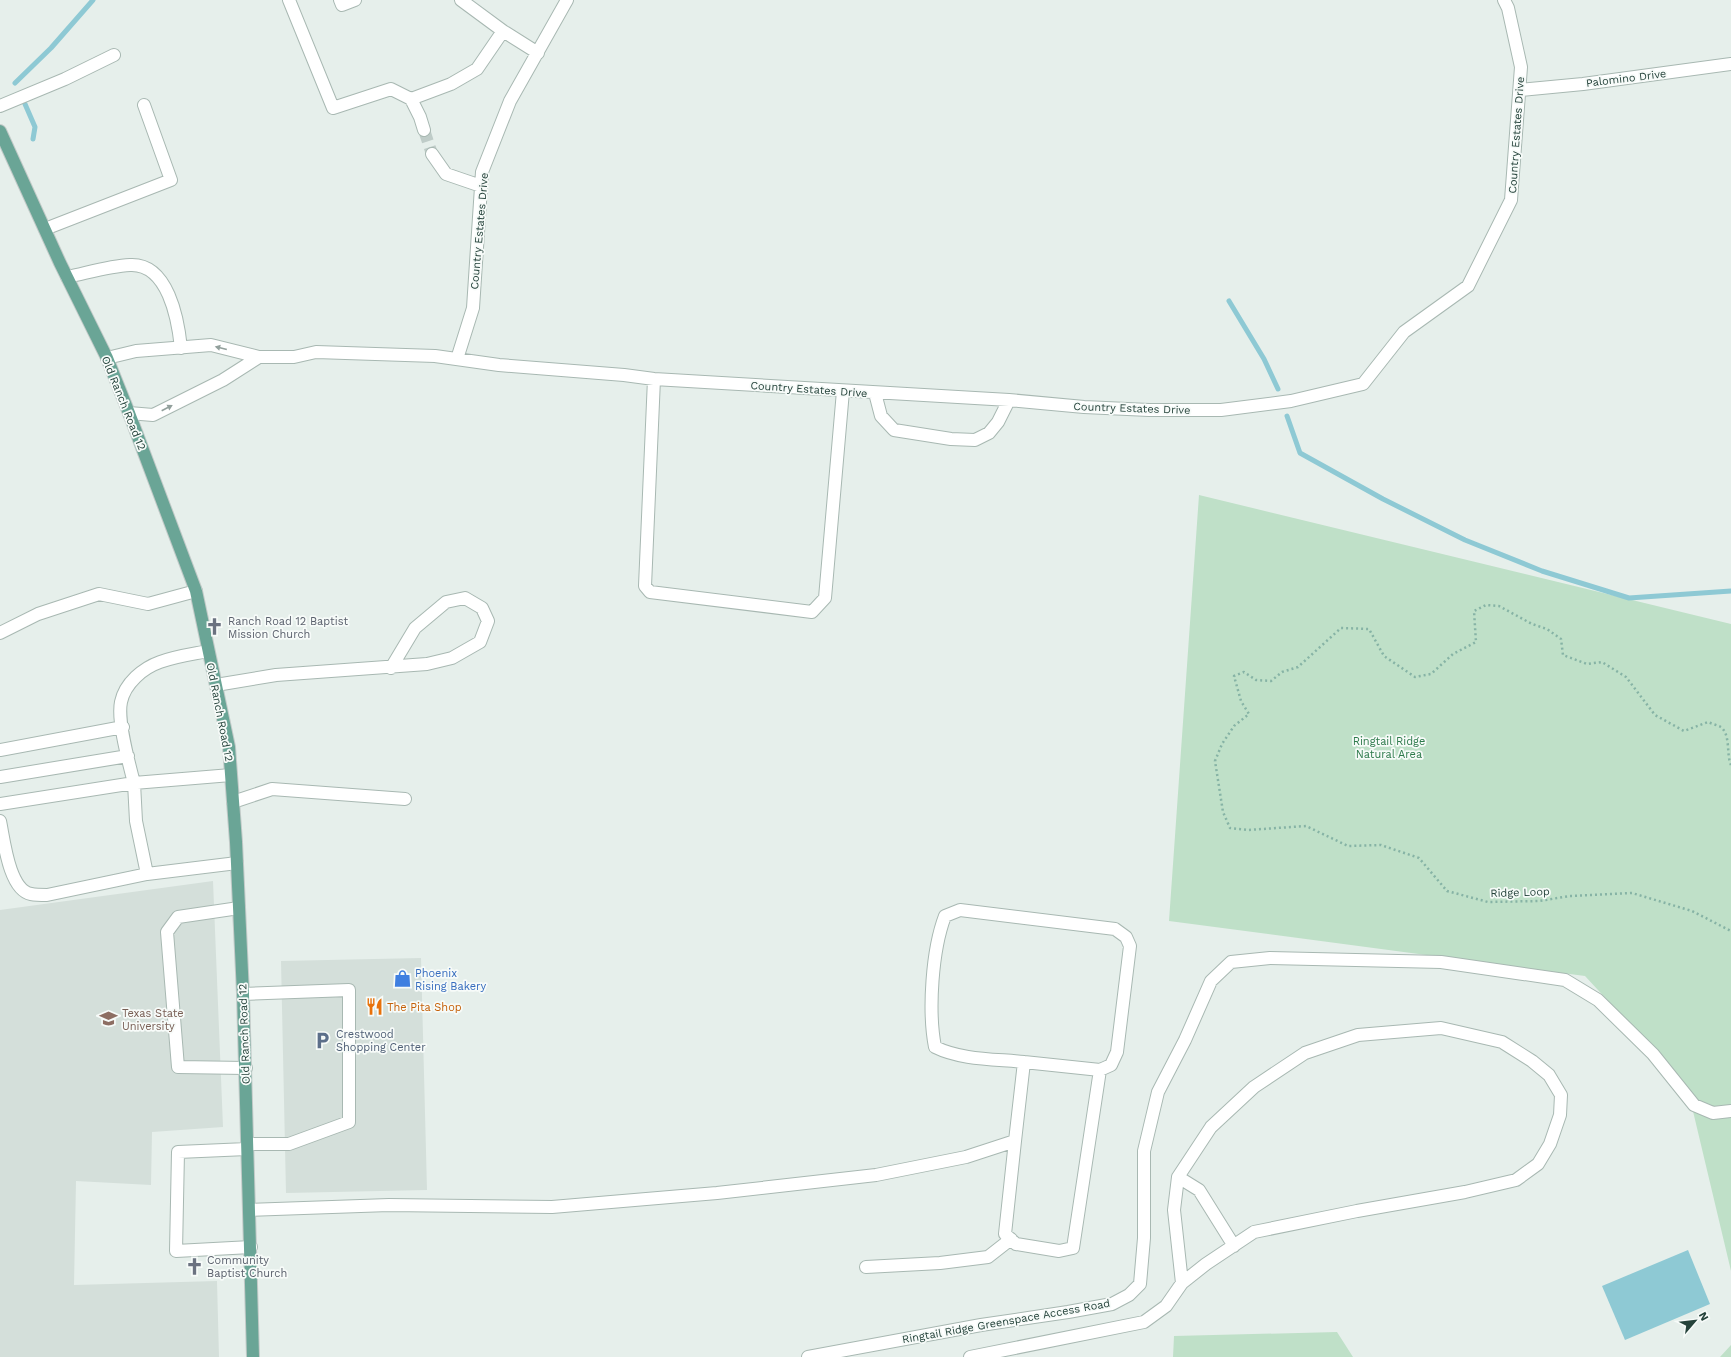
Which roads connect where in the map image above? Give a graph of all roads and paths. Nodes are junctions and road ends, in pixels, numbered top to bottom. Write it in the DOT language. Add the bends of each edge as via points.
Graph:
graph roads {
  1 [pos="289,0"];
  2 [pos="340,0"];
  3 [pos="355,0"];
  4 [pos="461,0"];
  5 [pos="568,0"];
  6 [pos="1504,0"];
  7 [pos="503,31"];
  8 [pos="538,53"];
  9 [pos="114,55"];
  10 [pos="1731,64"];
  11 [pos="1520,90"];
  12 [pos="411,98"];
  13 [pos="144,105"];
  14 [pos="0,106"];
  15 [pos="424,130"];
  16 [pos="0,131"];
  17 [pos="432,154"];
  18 [pos="481,186"];
  19 [pos="45,229"];
  20 [pos="67,278"];
  21 [pos="181,348"];
  22 [pos="259,357"];
  23 [pos="107,358"];
  24 [pos="457,359"];
  25 [pos="654,379"];
  26 [pos="843,391"];
  27 [pos="875,393"];
  28 [pos="1009,400"];
  29 [pos="129,413"];
  30 [pos="196,591"];
  31 [pos="0,633"];
  32 [pos="208,650"];
  33 [pos="391,668"];
  34 [pos="216,685"];
  35 [pos="123,727"];
  36 [pos="0,750"];
  37 [pos="128,756"];
  38 [pos="1731,765"];
  39 [pos="231,775"];
  40 [pos="0,777"];
  41 [pos="134,783"];
  42 [pos="405,799"];
  43 [pos="233,802"];
  44 [pos="0,804"];
  45 [pos="0,821"];
  46 [pos="237,863"];
  47 [pos="147,874"];
  48 [pos="239,908"];
  49 [pos="1731,931"];
  50 [pos="243,994"];
  51 [pos="1024,1062"];
  52 [pos="246,1068"];
  53 [pos="1100,1070"];
  54 [pos="1731,1111"];
  55 [pos="1015,1141"];
  56 [pos="247,1146"];
  57 [pos="1178,1177"];
  58 [pos="250,1210"];
  59 [pos="1011,1239"];
  60 [pos="1234,1246"];
  61 [pos="251,1247"];
  62 [pos="866,1268"];
  63 [pos="1182,1283"];
  64 [pos="253,1357"];
  65 [pos="808,1357"];
  66 [pos="970,1357"];
  1 -- 12 [label="street" via="333,108 391,89"];
  2 -- 3 [label="street" via="342,5"];
  4 -- 7 [label="street"];
  5 -- 8 [label="street, Country Estates Drive"];
  6 -- 11 [label="street, Country Estates Drive" via="1521,67"];
  7 -- 8 [label="street"];
  7 -- 12 [label="street" via="476,68 451,84"];
  8 -- 18 [label="street, Country Estates Drive" via="510,101 482,172"];
  9 -- 14 [label="street"];
  10 -- 11 [label="street, Palomino Drive"];
  11 -- 28 [label="street, Country Estates Drive" via="1511,200 1468,286 1404,332 1363,384 1291,401 1221,410 1084,407"];
  12 -- 15 [label="street"];
  13 -- 19 [label="street" via="171,180"];
  16 -- 19 [label="main road, Old Ranch Road 12"];
  17 -- 18 [label="street" via="446,174"];
  18 -- 24 [label="street, Country Estates Drive" via="473,308"];
  19 -- 20 [label="main road, Old Ranch Road 12"];
  20 -- 21 [label="street" via="132,264 147,269 161,280 171,299"];
  20 -- 23 [label="main road, Old Ranch Road 12"];
  22 -- 21 [label="street, Country Estates Drive, one-way" via="212,345"];
  21 -- 23 [label="street, Country Estates Drive" via="136,351"];
  22 -- 24 [label="street, Country Estates Drive" via="294,357 316,352"];
  29 -- 22 [label="street, one-way" via="154,415 223,380"];
  23 -- 29 [label="main road, Old Ranch Road 12"];
  24 -- 25 [label="street, Country Estates Drive"];
  25 -- 26 [label="street, Country Estates Drive"];
  25 -- 26 [label="street" via="645,586 650,592 812,612 825,598"];
  26 -- 27 [label="street, Country Estates Drive"];
  27 -- 28 [label="street, Country Estates Drive"];
  27 -- 28 [label="street" via="881,416 894,430 951,439 975,440 989,433"];
  29 -- 30 [label="main road, Old Ranch Road 12"];
  30 -- 31 [label="street" via="148,604 99,594 38,614"];
  30 -- 32 [label="main road, Old Ranch Road 12"];
  32 -- 34 [label="main road, Old Ranch Road 12"];
  32 -- 35 [label="street" via="160,662 144,670 129,684 121,701"];
  33 -- 33 [label="street" via="452,658 480,642 488,621 482,608 465,598 446,602 415,628"];
  33 -- 34 [label="street" via="276,675"];
  34 -- 39 [label="main road, Old Ranch Road 12" via="229,747"];
  35 -- 36 [label="street"];
  35 -- 37 [label="street"];
  37 -- 40 [label="street"];
  37 -- 41 [label="street"];
  38 -- 49 [label="path, Ridge Loop" via="1727,738 1721,727 1708,722 1684,731 1655,715 1626,677 1602,662 1587,664 1563,655 1561,639 1547,629 1499,606 1486,604 1474,611 1476,642 1453,654 1431,674 1415,677 1384,656 1369,629 1341,628 1298,667 1282,672 1271,681 1256,680 1244,672 1234,676 1241,701 1249,714 1234,726 1215,761 1223,812 1230,828 1248,830 1306,826 1348,846 1381,845 1419,858 1447,891 1488,902 1539,901 1570,896 1632,893 1692,911"];
  39 -- 41 [label="street"];
  39 -- 43 [label="main road, Old Ranch Road 12"];
  41 -- 44 [label="street"];
  41 -- 47 [label="street" via="136,821"];
  42 -- 43 [label="street" via="272,789"];
  43 -- 46 [label="main road, Old Ranch Road 12"];
  45 -- 47 [label="street" via="9,865 16,883 30,894 47,895"];
  46 -- 47 [label="street"];
  46 -- 48 [label="main road, Old Ranch Road 12"];
  48 -- 50 [label="main road, Old Ranch Road 12"];
  48 -- 52 [label="street" via="178,917 167,932 178,1068"];
  50 -- 52 [label="main road, Old Ranch Road 12"];
  50 -- 56 [label="street" via="349,990 349,1122 289,1144"];
  51 -- 53 [label="street"];
  51 -- 53 [label="street" via="975,1057 935,1047 931,996 939,932 945,916 960,910 1115,929 1126,937 1130,946 1117,1052 1111,1065"];
  51 -- 55 [label="street"];
  52 -- 56 [label="main road, Old Ranch Road 12"];
  53 -- 59 [label="street" via="1073,1248 1059,1251 1016,1244"];
  54 -- 65 [label="street, Ringtail Ridge Greenspace Access Road" via="1712,1113 1694,1106 1653,1054 1609,1010 1566,980 1441,962 1270,958 1231,962 1211,981 1158,1092 1144,1151 1144,1238 1140,1284 1129,1295 1112,1304"];
  55 -- 58 [label="street" via="966,1157 876,1175 717,1193 552,1207 389,1206"];
  55 -- 59 [label="street" via="1005,1234"];
  56 -- 58 [label="main road, Old Ranch Road 12"];
  56 -- 61 [label="street" via="178,1152 176,1251"];
  57 -- 60 [label="street" via="1199,1190"];
  57 -- 60 [label="street" via="1211,1127 1254,1087 1305,1053 1358,1035 1441,1028 1502,1042 1532,1061 1549,1076 1561,1095 1560,1115 1550,1144 1538,1164 1516,1180 1466,1192 1254,1232"];
  57 -- 63 [label="street" via="1174,1210"];
  58 -- 61 [label="main road, Old Ranch Road 12"];
  59 -- 62 [label="street" via="988,1257 940,1264"];
  60 -- 63 [label="street"];
  61 -- 64 [label="main road, Old Ranch Road 12"];
  63 -- 66 [label="street" via="1166,1306 1144,1322"];
}
